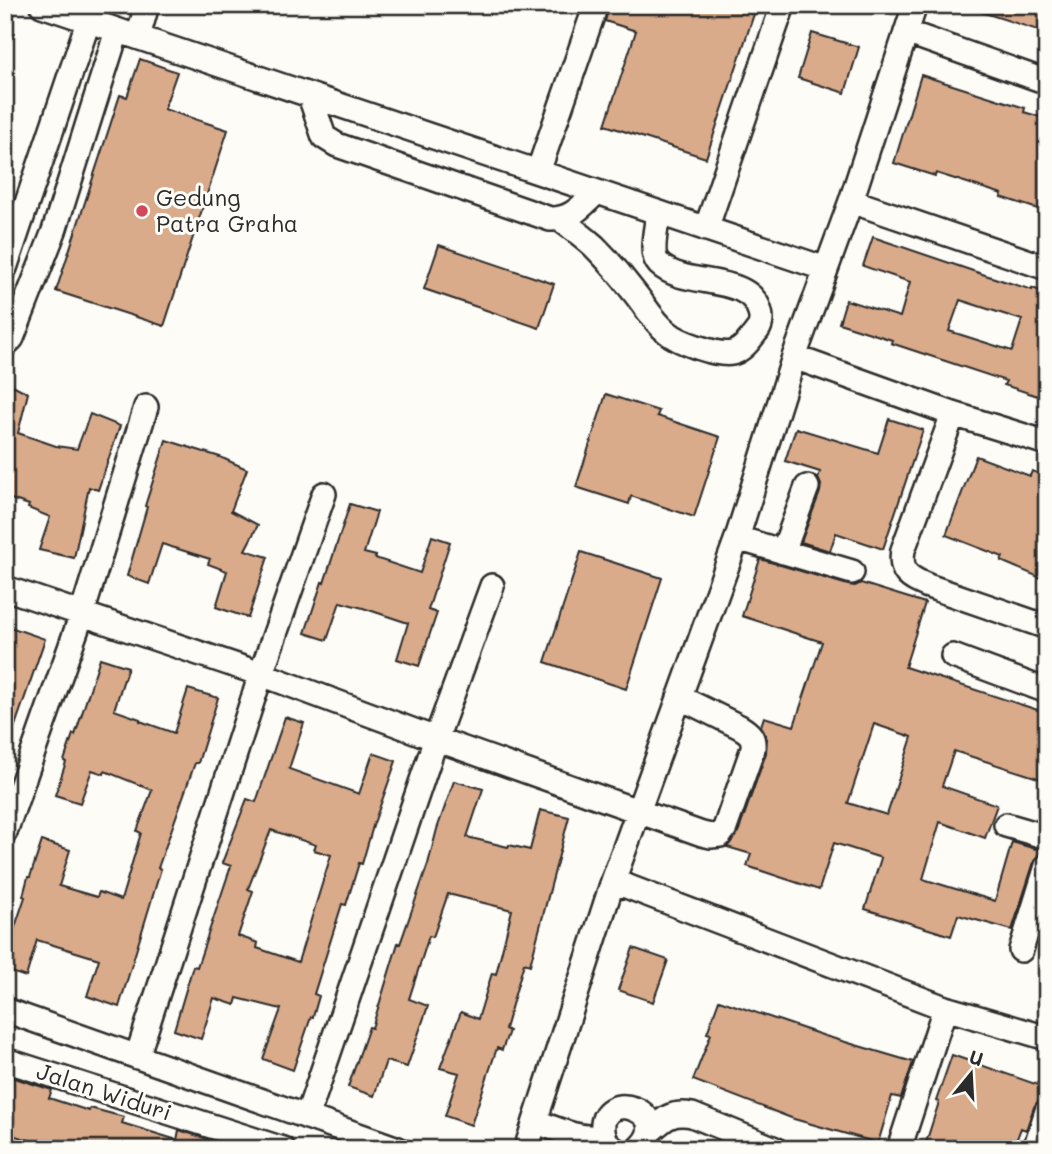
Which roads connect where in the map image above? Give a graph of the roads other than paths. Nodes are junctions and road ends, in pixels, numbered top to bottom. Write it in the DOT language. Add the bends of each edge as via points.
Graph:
graph roads {
  1 [pos="42,5"];
  2 [pos="147,5"];
  3 [pos="596,5"];
  4 [pos="783,5"];
  5 [pos="915,5"];
  6 [pos="88,22"];
  7 [pos="906,32"];
  8 [pos="127,34"];
  9 [pos="1047,82"];
  10 [pos="310,96"];
  11 [pos="538,172"];
  12 [pos="597,192"];
  13 [pos="851,201"];
  14 [pos="658,213"];
  15 [pos="561,220"];
  16 [pos="21,222"];
  17 [pos="706,229"];
  18 [pos="54,231"];
  19 [pos="5,268"];
  20 [pos="1047,268"];
  21 [pos="826,269"];
  22 [pos="5,345"];
  23 [pos="794,357"];
  24 [pos="146,407"];
  25 [pos="953,414"];
  26 [pos="1047,443"];
  27 [pos="807,487"];
  28 [pos="324,494"];
  29 [pos="737,538"];
  30 [pos="783,552"];
  31 [pos="852,572"];
  32 [pos="492,586"];
  33 [pos="5,588"];
  34 [pos="82,614"];
  35 [pos="1047,627"];
  36 [pos="953,656"];
  37 [pos="261,674"];
  38 [pos="1047,691"];
  39 [pos="679,697"];
  40 [pos="436,739"];
  41 [pos="637,812"];
  42 [pos="1006,825"];
  43 [pos="5,832"];
  44 [pos="1047,837"];
  45 [pos="1047,866"];
  46 [pos="613,881"];
  47 [pos="1021,950"];
  48 [pos="945,1009"];
  49 [pos="5,1010"];
  50 [pos="1047,1038"];
  51 [pos="137,1056"];
  52 [pos="5,1060"];
  53 [pos="1047,1111"];
  54 [pos="307,1118"];
  55 [pos="535,1121"];
  56 [pos="643,1140"];
  57 [pos="609,1143"];
  58 [pos="283,1149"];
  59 [pos="398,1149"];
  60 [pos="526,1149"];
  61 [pos="775,1149"];
  62 [pos="900,1149"];
  63 [pos="1035,1149"];
  1 -- 6 [label="street"];
  2 -- 8 [label="street"];
  3 -- 11 [label="street"];
  4 -- 17 [label="street"];
  5 -- 7 [label="street"];
  6 -- 8 [label="street"];
  6 -- 16 [label="street"];
  7 -- 9 [label="street"];
  7 -- 13 [label="street"];
  8 -- 10 [label="street"];
  8 -- 18 [label="street"];
  10 -- 11 [label="street"];
  10 -- 15 [label="street" via="324,137 337,145"];
  11 -- 12 [label="street"];
  12 -- 14 [label="street"];
  12 -- 15 [label="street"];
  13 -- 20 [label="street"];
  13 -- 21 [label="street"];
  14 -- 15 [label="street" via="653,254 658,264 674,273 744,290 755,299 760,328 747,344 732,353 710,350 667,333 593,245"];
  14 -- 17 [label="street"];
  16 -- 18 [label="street"];
  16 -- 19 [label="street"];
  17 -- 21 [label="street"];
  18 -- 22 [label="street" via="12,338"];
  21 -- 23 [label="street"];
  23 -- 25 [label="street"];
  23 -- 29 [label="street"];
  24 -- 34 [label="street"];
  25 -- 26 [label="street"];
  25 -- 35 [label="street" via="903,550 905,572 928,586"];
  27 -- 30 [label="street"];
  28 -- 37 [label="street"];
  29 -- 30 [label="street"];
  29 -- 39 [label="street"];
  30 -- 31 [label="street"];
  32 -- 40 [label="street"];
  33 -- 34 [label="street"];
  34 -- 37 [label="street"];
  34 -- 43 [label="street"];
  36 -- 38 [label="street"];
  37 -- 40 [label="street"];
  37 -- 51 [label="street"];
  39 -- 41 [label="street"];
  39 -- 41 [label="street" via="749,732 753,739 725,828 720,835 711,836"];
  40 -- 41 [label="street"];
  40 -- 54 [label="street"];
  41 -- 46 [label="street"];
  42 -- 44 [label="street"];
  45 -- 47 [label="street"];
  46 -- 48 [label="street"];
  46 -- 55 [label="street"];
  48 -- 50 [label="street"];
  48 -- 62 [label="street"];
  49 -- 51 [label="street"];
  51 -- 54 [label="street"];
  52 -- 58 [label="street, Jalan Widuri"];
  53 -- 63 [label="street"];
  54 -- 59 [label="street"];
  55 -- 57 [label="street"];
  55 -- 60 [label="street"];
  56 -- 57 [label="street" via="648,1121 634,1107 623,1106 613,1109 602,1126"];
  56 -- 61 [label="street" via="673,1114 684,1113"];
}
